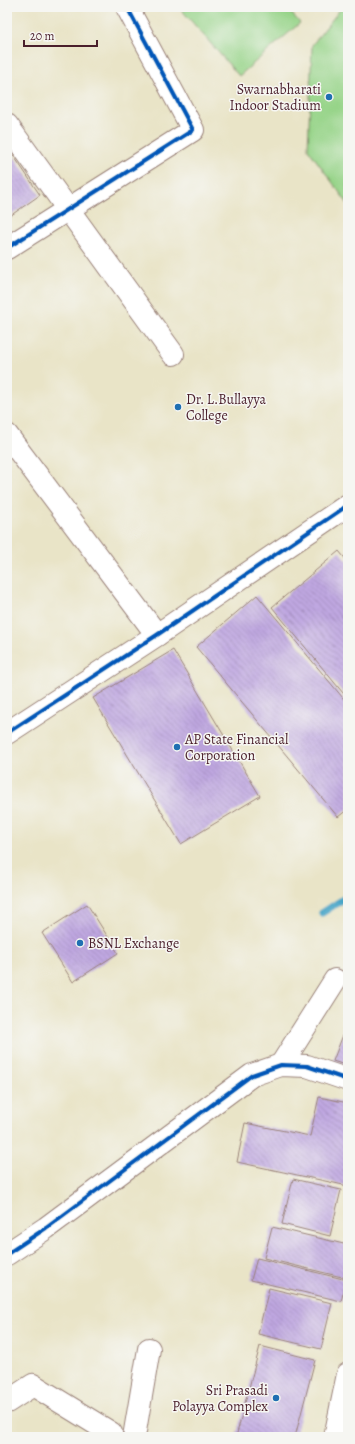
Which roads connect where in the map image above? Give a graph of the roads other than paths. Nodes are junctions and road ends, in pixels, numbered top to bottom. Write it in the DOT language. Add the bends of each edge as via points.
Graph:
graph roads {
  1 [pos="127,7"];
  2 [pos="7,125"];
  3 [pos="68,209"];
  4 [pos="7,248"];
  5 [pos="173,354"];
  6 [pos="7,435"];
  7 [pos="348,505"];
  8 [pos="157,635"];
  9 [pos="7,733"];
  10 [pos="335,980"];
  11 [pos="281,1065"];
  12 [pos="348,1080"];
  13 [pos="7,1254"];
  14 [pos="149,1349"];
  15 [pos="348,1374"];
  16 [pos="7,1402"];
  17 [pos="111,1433"];
  18 [pos="134,1437"];
  19 [pos="335,1437"];
  1 -- 3 [label="street" via="192,130"];
  2 -- 3 [label="street"];
  3 -- 4 [label="street"];
  3 -- 5 [label="street"];
  6 -- 8 [label="street"];
  7 -- 8 [label="street"];
  8 -- 9 [label="street"];
  10 -- 11 [label="street"];
  11 -- 12 [label="street" via="307,1066"];
  11 -- 13 [label="street" via="252,1075 46,1228"];
  14 -- 18 [label="street"];
  15 -- 19 [label="street"];
  16 -- 17 [label="street" via="33,1385"];
}
